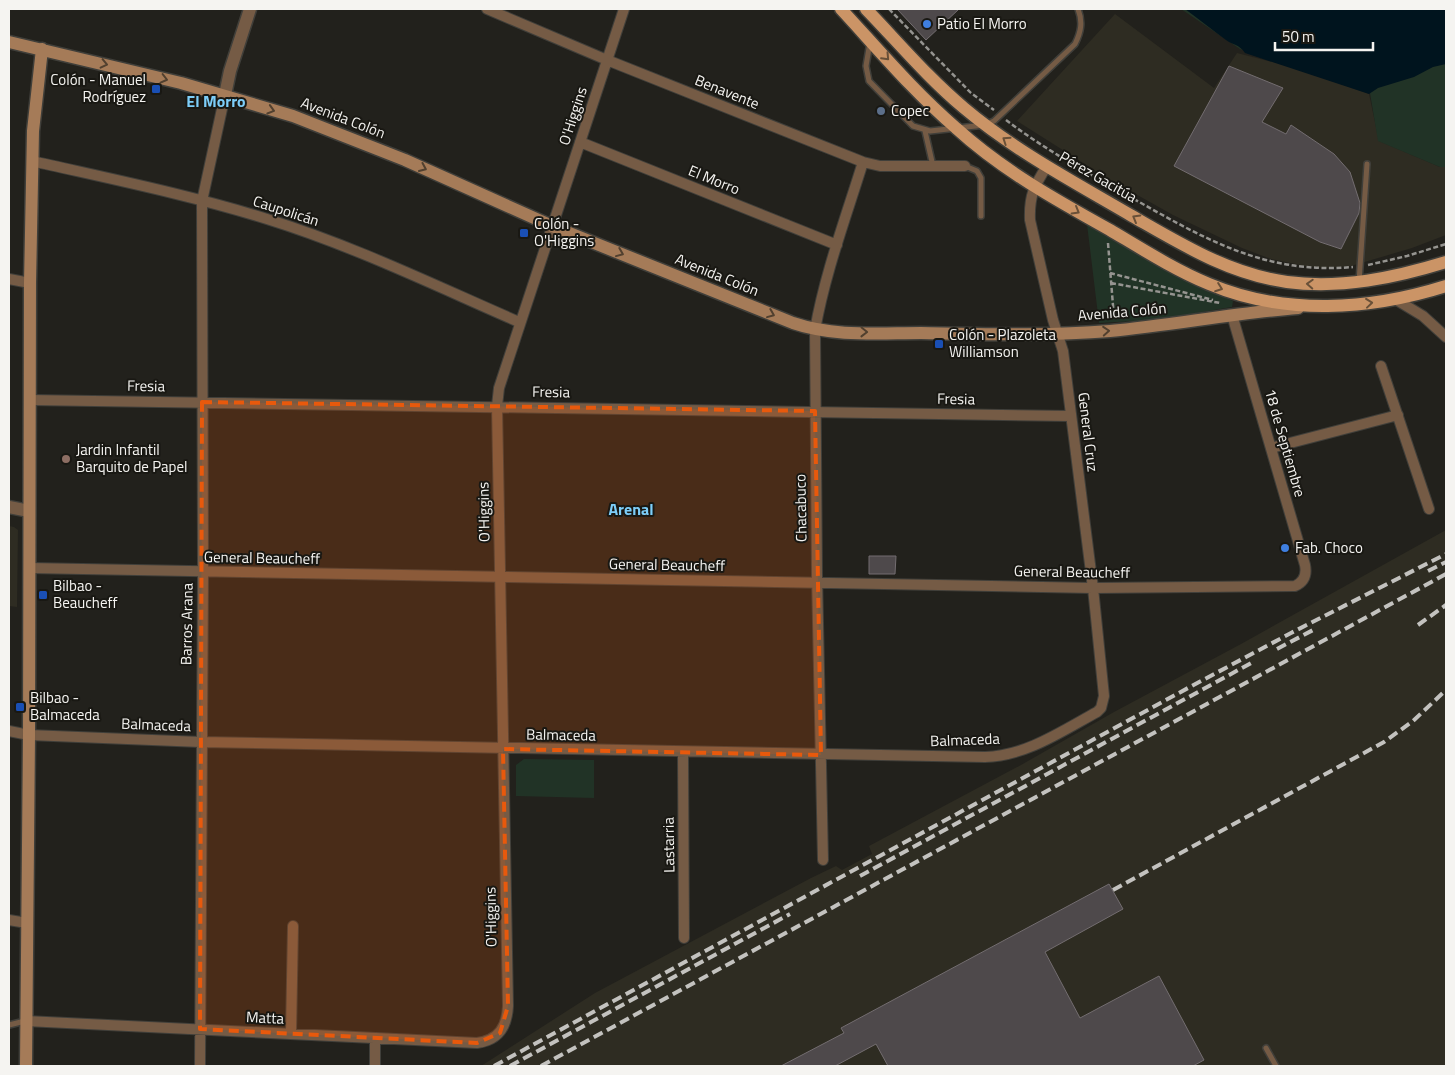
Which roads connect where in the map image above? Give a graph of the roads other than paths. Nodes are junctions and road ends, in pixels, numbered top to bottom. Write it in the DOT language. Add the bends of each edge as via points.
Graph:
graph roads {
  1 [pos="250,9"];
  2 [pos="487,9"];
  3 [pos="624,9"];
  4 [pos="840,9"];
  5 [pos="866,9"];
  6 [pos="1078,9"];
  7 [pos="871,41"];
  8 [pos="9,42"];
  9 [pos="42,49"];
  10 [pos="607,60"];
  11 [pos="225,95"];
  12 [pos="985,125"];
  13 [pos="957,129"];
  14 [pos="925,131"];
  15 [pos="580,142"];
  16 [pos="32,160"];
  17 [pos="863,162"];
  18 [pos="1368,164"];
  19 [pos="933,166"];
  20 [pos="964,166"];
  21 [pos="1047,166"];
  22 [pos="1034,186"];
  23 [pos="202,201"];
  24 [pos="981,216"];
  25 [pos="552,226"];
  26 [pos="837,245"];
  27 [pos="1446,262"];
  28 [pos="9,279"];
  29 [pos="1359,282"];
  30 [pos="30,283"];
  31 [pos="1446,286"];
  32 [pos="1422,293"];
  33 [pos="1395,299"];
  34 [pos="1320,306"];
  35 [pos="1232,315"];
  36 [pos="1423,316"];
  37 [pos="519,322"];
  38 [pos="815,330"];
  39 [pos="1058,333"];
  40 [pos="1446,337"];
  41 [pos="1381,366"];
  42 [pos="29,400"];
  43 [pos="202,402"];
  44 [pos="498,406"];
  45 [pos="815,411"];
  46 [pos="1398,415"];
  47 [pos="1071,416"];
  48 [pos="1271,448"];
  49 [pos="9,507"];
  50 [pos="1429,509"];
  51 [pos="29,511"];
  52 [pos="29,568"];
  53 [pos="203,572"];
  54 [pos="500,578"];
  55 [pos="1303,580"];
  56 [pos="817,583"];
  57 [pos="1093,588"];
  58 [pos="1101,708"];
  59 [pos="9,731"];
  60 [pos="29,735"];
  61 [pos="201,742"];
  62 [pos="503,749"];
  63 [pos="683,752"];
  64 [pos="821,755"];
  65 [pos="823,860"];
  66 [pos="9,920"];
  67 [pos="27,923"];
  68 [pos="293,926"];
  69 [pos="684,938"];
  70 [pos="26,1021"];
  71 [pos="9,1025"];
  72 [pos="200,1029"];
  73 [pos="500,1033"];
  74 [pos="291,1034"];
  75 [pos="375,1038"];
  76 [pos="1266,1048"];
  77 [pos="26,1066"];
  78 [pos="200,1066"];
  79 [pos="375,1066"];
  80 [pos="1276,1066"];
  1 -- 11 [label="street"];
  2 -- 10 [label="street, Benavente"];
  3 -- 10 [label="street, O'Higgins"];
  4 -- 7 [label="main road"];
  5 -- 12 [label="main road, Pérez Gacitúa" via="928,75"];
  6 -- 12 [label="lane" via="1081,33 1075,44 1000,115"];
  7 -- 13 [label="main road, one-way"];
  7 -- 14 [label="lane" via="866,66 869,81 908,122"];
  8 -- 9 [label="main road, Avenida Colón"];
  9 -- 11 [label="main road, Avenida Colón, one-way"];
  9 -- 16 [label="main road"];
  10 -- 15 [label="street, O'Higgins"];
  10 -- 17 [label="street, Benavente"];
  11 -- 23 [label="street, Barros Arana"];
  11 -- 25 [label="main road, Avenida Colón, one-way" via="348,137"];
  12 -- 13 [label="lane"];
  21 -- 12 [label="main road, Pérez Gacitúa, one-way"];
  13 -- 14 [label="lane"];
  13 -- 22 [label="main road"];
  14 -- 19 [label="lane"];
  15 -- 25 [label="street, O'Higgins"];
  15 -- 26 [label="street, El Morro"];
  16 -- 23 [label="street, Caupolicán"];
  16 -- 30 [label="main road"];
  17 -- 19 [label="street, Benavente" via="880,166"];
  17 -- 26 [label="street, Chacabuco"];
  18 -- 29 [label="lane"];
  19 -- 20 [label="street, Benavente"];
  20 -- 24 [label="lane" via="977,171 981,178"];
  21 -- 22 [label="street, General Cruz"];
  29 -- 21 [label="main road, Pérez Gacitúa, one-way" via="1305,284 1267,278 1230,267 1195,252"];
  22 -- 34 [label="main road, one-way" via="1211,285 1257,299"];
  22 -- 39 [label="street, General Cruz" via="1030,220 1052,320"];
  23 -- 37 [label="street, Caupolicán" via="331,241"];
  23 -- 43 [label="street, Barros Arana"];
  25 -- 37 [label="street, O'Higgins"];
  25 -- 38 [label="main road, Avenida Colón, one-way" via="793,324"];
  26 -- 38 [label="street, Chacabuco"];
  27 -- 29 [label="main road"];
  28 -- 30 [label="street"];
  30 -- 42 [label="main road"];
  31 -- 32 [label="main road, Avenida Colón"];
  32 -- 33 [label="main road, Avenida Colón"];
  32 -- 36 [label="street" via="1419,305"];
  34 -- 33 [label="main road, Avenida Colón, one-way"];
  33 -- 36 [label="street"];
  34 -- 35 [label="main road, Avenida Colón"];
  39 -- 35 [label="main road, Avenida Colón, one-way" via="1132,329"];
  35 -- 48 [label="street, 18 de Septiembre"];
  36 -- 40 [label="street"];
  37 -- 44 [label="street, O'Higgins" via="499,388"];
  38 -- 39 [label="main road, Avenida Colón, one-way"];
  38 -- 45 [label="street, Chacabuco"];
  39 -- 47 [label="street, General Cruz"];
  41 -- 46 [label="street"];
  42 -- 43 [label="street, Fresia"];
  42 -- 51 [label="main road"];
  43 -- 44 [label="street, Fresia"];
  43 -- 53 [label="street, Barros Arana"];
  44 -- 45 [label="street, Fresia"];
  44 -- 54 [label="street, O'Higgins"];
  45 -- 47 [label="street, Fresia"];
  45 -- 56 [label="street, Chacabuco"];
  46 -- 48 [label="street"];
  46 -- 50 [label="street"];
  47 -- 57 [label="street, General Cruz"];
  48 -- 55 [label="street, 18 de Septiembre" via="1305,565"];
  49 -- 51 [label="street"];
  51 -- 52 [label="main road"];
  52 -- 53 [label="street, General Beaucheff"];
  52 -- 60 [label="main road"];
  53 -- 54 [label="street, General Beaucheff"];
  53 -- 61 [label="street, Barros Arana"];
  54 -- 56 [label="street, General Beaucheff"];
  54 -- 62 [label="street, O'Higgins"];
  55 -- 57 [label="street, General Beaucheff" via="1289,587"];
  56 -- 57 [label="street, General Beaucheff"];
  56 -- 64 [label="street, Chacabuco"];
  57 -- 58 [label="street, General Cruz" via="1104,696"];
  58 -- 64 [label="street, Balmaceda" via="1039,744 994,757"];
  59 -- 60 [label="street, Balmaceda"];
  60 -- 61 [label="street, Balmaceda"];
  60 -- 67 [label="main road"];
  61 -- 62 [label="street, Balmaceda"];
  61 -- 72 [label="street, Barros Arana"];
  62 -- 63 [label="street, Balmaceda"];
  62 -- 73 [label="street, O'Higgins" via="508,1006"];
  63 -- 64 [label="street, Balmaceda"];
  63 -- 69 [label="street, Lastarria"];
  64 -- 65 [label="street, Chacabuco"];
  66 -- 67 [label="street"];
  67 -- 70 [label="main road"];
  68 -- 74 [label="street"];
  70 -- 71 [label="lane"];
  70 -- 72 [label="street, Matta"];
  70 -- 77 [label="main road"];
  72 -- 74 [label="street, Matta"];
  72 -- 78 [label="street, Barros Arana"];
  73 -- 75 [label="street, Matta" via="491,1040 478,1043"];
  74 -- 75 [label="street, Matta"];
  75 -- 79 [label="street"];
  76 -- 80 [label="lane"];
}
